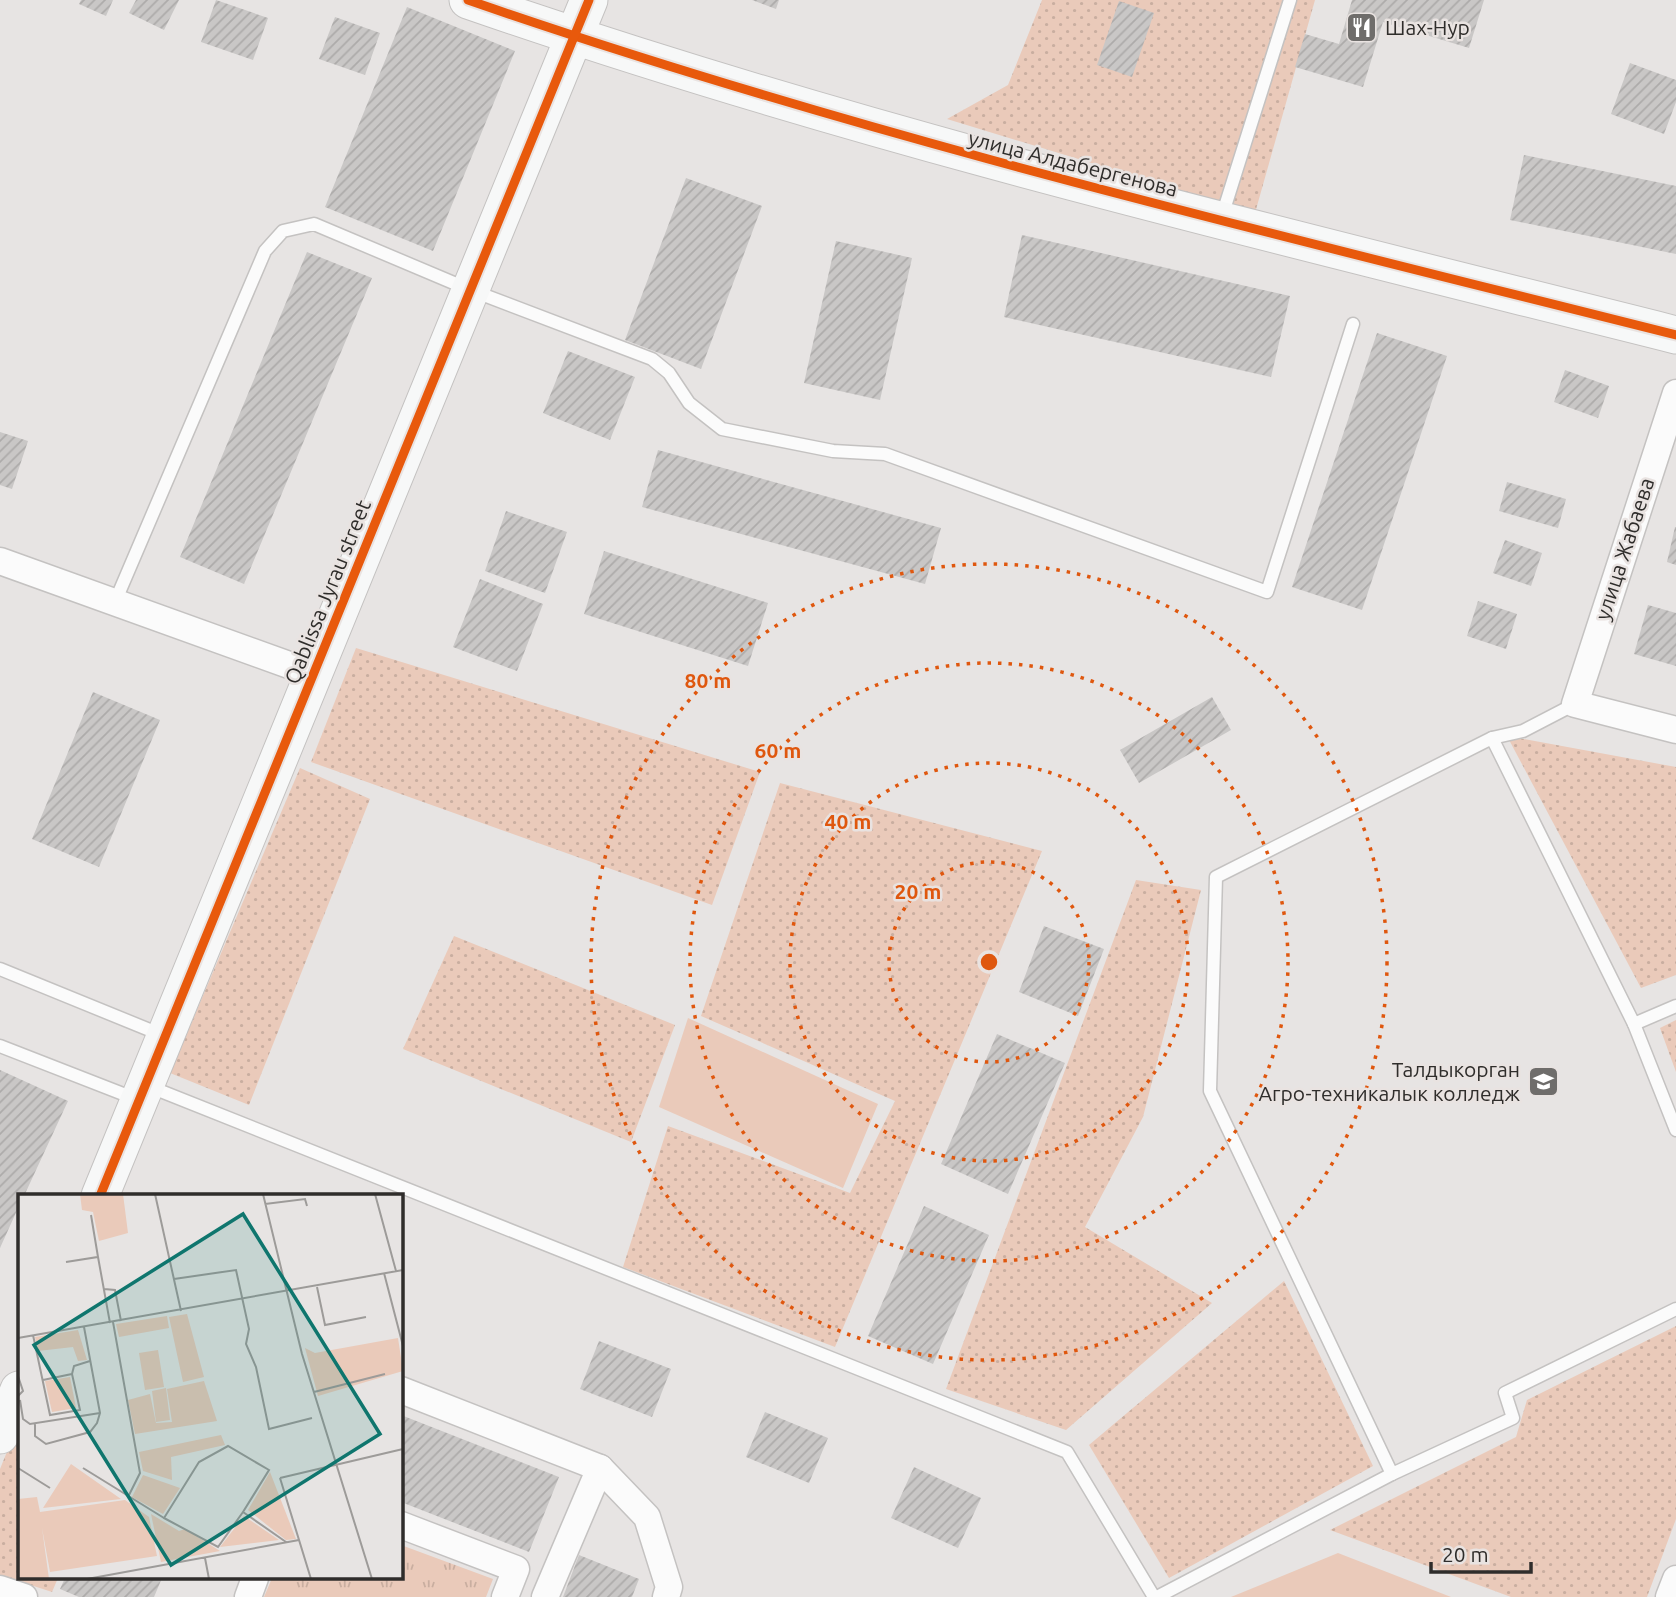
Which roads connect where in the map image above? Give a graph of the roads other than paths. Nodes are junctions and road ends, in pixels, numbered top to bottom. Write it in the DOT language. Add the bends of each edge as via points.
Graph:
graph roads {
  1 [pos="468,0"];
  2 [pos="589,0"];
  3 [pos="1290,0"];
  4 [pos="575,37"];
  5 [pos="1220,220"];
  6 [pos="468,289"];
  7 [pos="1353,324"];
  8 [pos="1676,335"];
  9 [pos="1676,393"];
  10 [pos="0,561"];
  11 [pos="115,602"];
  12 [pos="314,674"];
  13 [pos="1575,704"];
  14 [pos="1676,730"];
  15 [pos="1492,738"];
  16 [pos="0,969"];
  17 [pos="1676,1006"];
  18 [pos="1634,1024"];
  19 [pos="166,1037"];
  20 [pos="0,1046"];
  21 [pos="143,1093"];
  22 [pos="1676,1130"];
  23 [pos="101,1194"];
  24 [pos="1676,1308"];
  25 [pos="402,1390"];
  26 [pos="18,1392"];
  27 [pos="0,1435"];
  28 [pos="600,1468"];
  29 [pos="1392,1474"];
  30 [pos="402,1525"];
  31 [pos="254,1580"];
  32 [pos="1676,1580"];
  33 [pos="0,1589"];
  34 [pos="24,1597"];
  35 [pos="248,1597"];
  36 [pos="505,1597"];
  37 [pos="545,1597"];
  38 [pos="666,1597"];
  39 [pos="1156,1597"];
  40 [pos="1669,1597"];
  1 -- 4 [label="street, улица Алдабергенова"];
  2 -- 4 [label="street, Qablissa Jyrau street"];
  3 -- 5 [label="lane"];
  4 -- 5 [label="street, улица Алдабергенова" via="966,155"];
  4 -- 6 [label="street, Qablissa Jyrau street"];
  5 -- 8 [label="street, улица Алдабергенова"];
  6 -- 7 [label="lane" via="653,359 689,402 722,429 833,451 885,454 1267,592"];
  6 -- 11 [label="lane" via="314,224 283,231 265,251"];
  6 -- 12 [label="street, Qablissa Jyrau street"];
  9 -- 13 [label="street, улица Жабаева"];
  10 -- 11 [label="street"];
  11 -- 12 [label="street"];
  12 -- 19 [label="street, Qablissa Jyrau street"];
  13 -- 14 [label="street"];
  13 -- 15 [label="lane" via="1524,731"];
  15 -- 18 [label="lane"];
  15 -- 29 [label="lane" via="1216,877 1210,1091"];
  16 -- 19 [label="lane"];
  17 -- 18 [label="lane"];
  18 -- 22 [label="lane"];
  19 -- 21 [label="street, Qablissa Jyrau street"];
  20 -- 21 [label="lane"];
  21 -- 23 [label="street, Qablissa Jyrau street"];
  21 -- 39 [label="lane" via="1067,1452"];
  24 -- 29 [label="lane" via="1505,1393 1513,1418"];
  25 -- 28 [label="street"];
  26 -- 27 [label="street"];
  28 -- 37 [label="street"];
  28 -- 38 [label="street" via="647,1517 669,1587"];
  29 -- 39 [label="lane"];
  30 -- 36 [label="street" via="516,1569"];
  31 -- 35 [label="street"];
  32 -- 40 [label="street"];
  33 -- 34 [label="street"];
}
